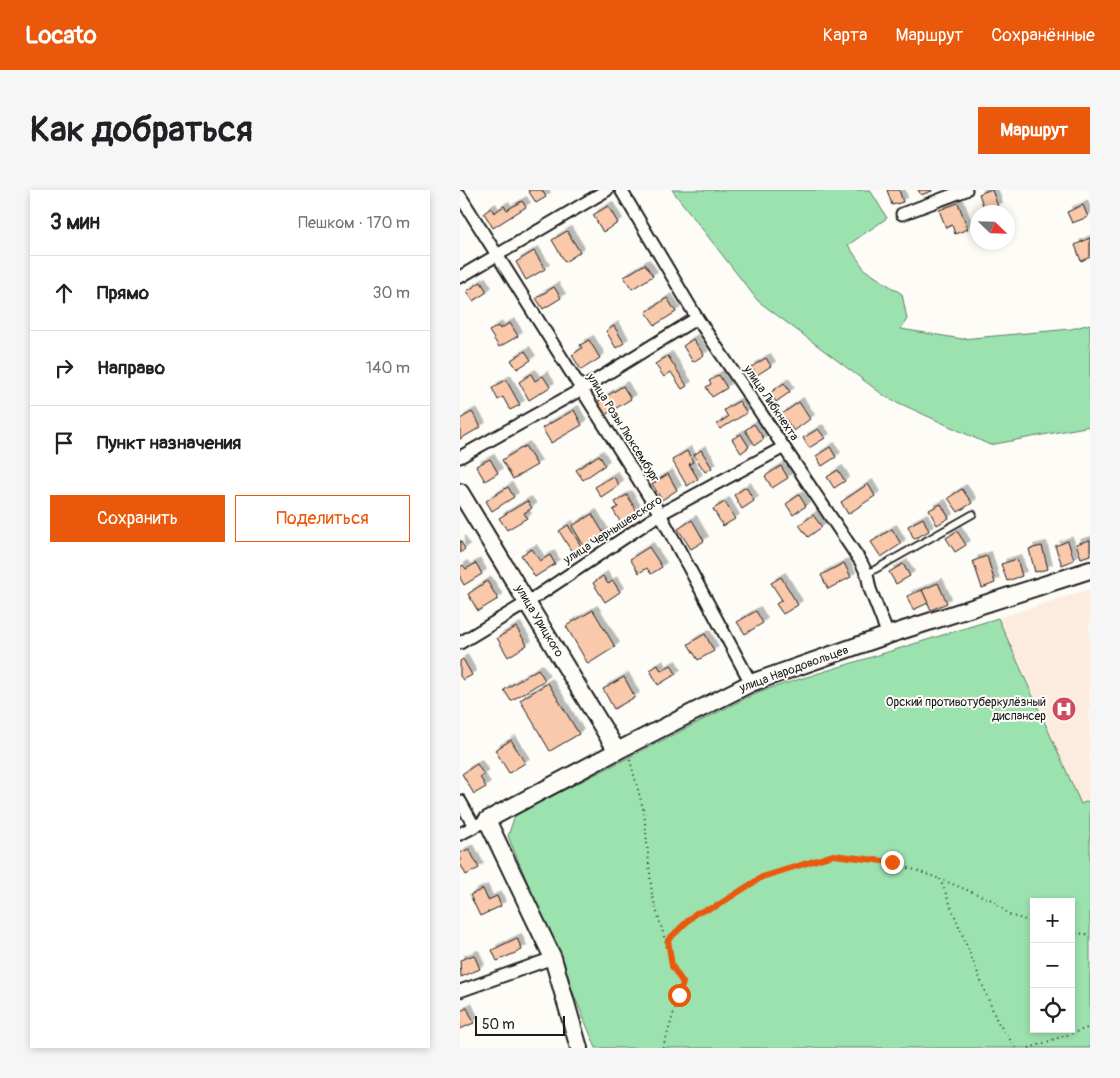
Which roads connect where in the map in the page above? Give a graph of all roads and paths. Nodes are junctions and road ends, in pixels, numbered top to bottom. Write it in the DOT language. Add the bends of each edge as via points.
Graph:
graph roads {
  1 [pos="607,190"];
  2 [pos="621,190"];
  3 [pos="966,190"];
  4 [pos="460,196"];
  5 [pos="902,214"];
  6 [pos="497,255"];
  7 [pos="460,277"];
  8 [pos="697,318"];
  9 [pos="582,388"];
  10 [pos="784,447"];
  11 [pos="460,457"];
  12 [pos="460,492"];
  13 [pos="660,514"];
  14 [pos="973,514"];
  15 [pos="1090,570"];
  16 [pos="868,574"];
  17 [pos="528,602"];
  18 [pos="888,635"];
  19 [pos="460,643"];
  20 [pos="751,682"];
  21 [pos="623,754"];
  22 [pos="460,801"];
  23 [pos="481,823"];
  24 [pos="460,834"];
  25 [pos="940,880"];
  26 [pos="1030,922"];
  27 [pos="1075,933"];
  28 [pos="1090,935"];
  29 [pos="670,955"];
  30 [pos="553,958"];
  31 [pos="460,991"];
  32 [pos="1090,1027"];
  33 [pos="580,1048"];
  34 [pos="663,1048"];
  35 [pos="1016,1048"];
  36 [pos="1029,1048"];
  1 -- 6 [label="street"];
  2 -- 8 [label="street, улица Либкнехта"];
  3 -- 5 [label="street"];
  4 -- 6 [label="street, улица Розы Люксембург"];
  6 -- 7 [label="street"];
  6 -- 9 [label="street, улица Розы Люксембург"];
  8 -- 9 [label="street"];
  8 -- 10 [label="street, улица Либкнехта"];
  9 -- 11 [label="street"];
  9 -- 13 [label="street, улица Розы Люксембург"];
  10 -- 13 [label="street, улица Чернышевского"];
  10 -- 16 [label="street, улица Либкнехта"];
  12 -- 17 [label="main road, улица Урицкого"];
  13 -- 17 [label="street, улица Чернышевского"];
  13 -- 20 [label="street, улица Розы Люксембург"];
  14 -- 16 [label="lane"];
  15 -- 18 [label="main road, улица Народовольцев"];
  16 -- 18 [label="street, улица Либкнехта" via="870,589"];
  17 -- 19 [label="street, улица Чернышевского"];
  17 -- 21 [label="main road, улица Урицкого"];
  18 -- 20 [label="main road, улица Народовольцев"];
  20 -- 21 [label="main road, улица Народовольцев"];
  21 -- 23 [label="main road, улица Народовольцев"];
  21 -- 29 [label="path" via="644,812 652,896"];
  22 -- 23 [label="street"];
  23 -- 24 [label="street, улица Народовольцев"];
  23 -- 30 [label="main road"];
  25 -- 26 [label="path" via="992,900 1010,915"];
  25 -- 29 [label="path" via="892,862 833,855 762,877 715,907 696,913 668,940"];
  25 -- 35 [label="path" via="997,1020"];
  27 -- 28 [label="path"];
  29 -- 34 [label="path" via="672,966 683,983"];
  30 -- 31 [label="street"];
  30 -- 33 [label="main road"];
  32 -- 36 [label="path"];
}
